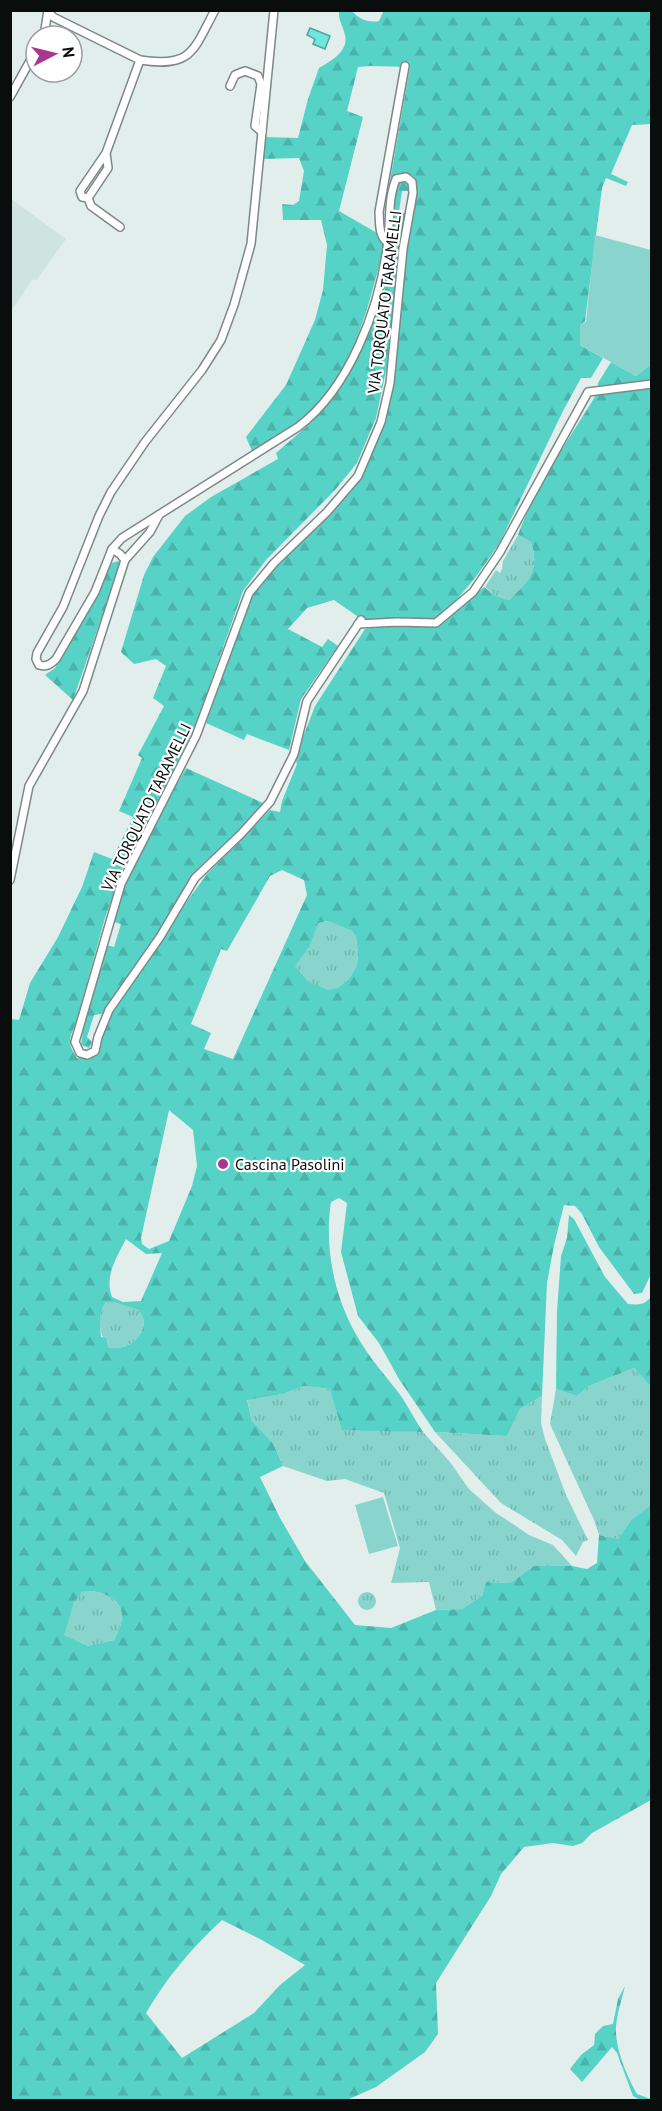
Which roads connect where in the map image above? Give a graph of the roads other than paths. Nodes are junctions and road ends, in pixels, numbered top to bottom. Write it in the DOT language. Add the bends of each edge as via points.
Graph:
graph roads {
  1 [pos="214,10"];
  2 [pos="220,10"];
  3 [pos="274,10"];
  4 [pos="48,11"];
  5 [pos="195,46"];
  6 [pos="140,60"];
  7 [pos="405,66"];
  8 [pos="24,72"];
  9 [pos="230,86"];
  10 [pos="10,98"];
  11 [pos="262,132"];
  12 [pos="120,227"];
  13 [pos="388,243"];
  14 [pos="651,384"];
  15 [pos="159,515"];
  16 [pos="112,549"];
  17 [pos="125,560"];
  18 [pos="10,880"];
  1 -- 5 [label="street"];
  2 -- 5 [label="street" via="205,40"];
  3 -- 11 [label="street, VIA TORQUATO TARAMELLI"];
  4 -- 6 [label="street"];
  5 -- 6 [label="street" via="180,60"];
  6 -- 12 [label="street" via="106,153 80,191 91,206"];
  7 -- 13 [label="street, VIA TORQUATO TARAMELLI" via="379,212 380,231"];
  8 -- 10 [label="street"];
  9 -- 11 [label="street, VIA TORQUATO TARAMELLI" via="235,75 245,71 258,76 261,84 255,126"];
  11 -- 16 [label="street, VIA TORQUATO TARAMELLI" via="250,244 221,340 111,492 63,608 37,653 39,664 44,666 56,660 95,592"];
  13 -- 14 [label="street, VIA TORQUATO TARAMELLI" via="392,188 396,179 406,177 412,182 413,193 403,249 390,383 381,422 358,476 249,593 196,736 121,884 75,1042 80,1053 95,1051 109,1010 195,878 270,802 294,754 307,701 360,622 436,623 473,592 500,552 588,392"];
  13 -- 15 [label="street, VIA TORQUATO TARAMELLI" via="379,290 357,350 310,418"];
  15 -- 16 [label="street, VIA TORQUATO TARAMELLI" via="122,538"];
  15 -- 17 [label="street, VIA TORQUATO TARAMELLI" via="150,532"];
  16 -- 17 [label="street"];
  17 -- 18 [label="street, VIA TORQUATO TARAMELLI" via="83,691 29,786"];
}
